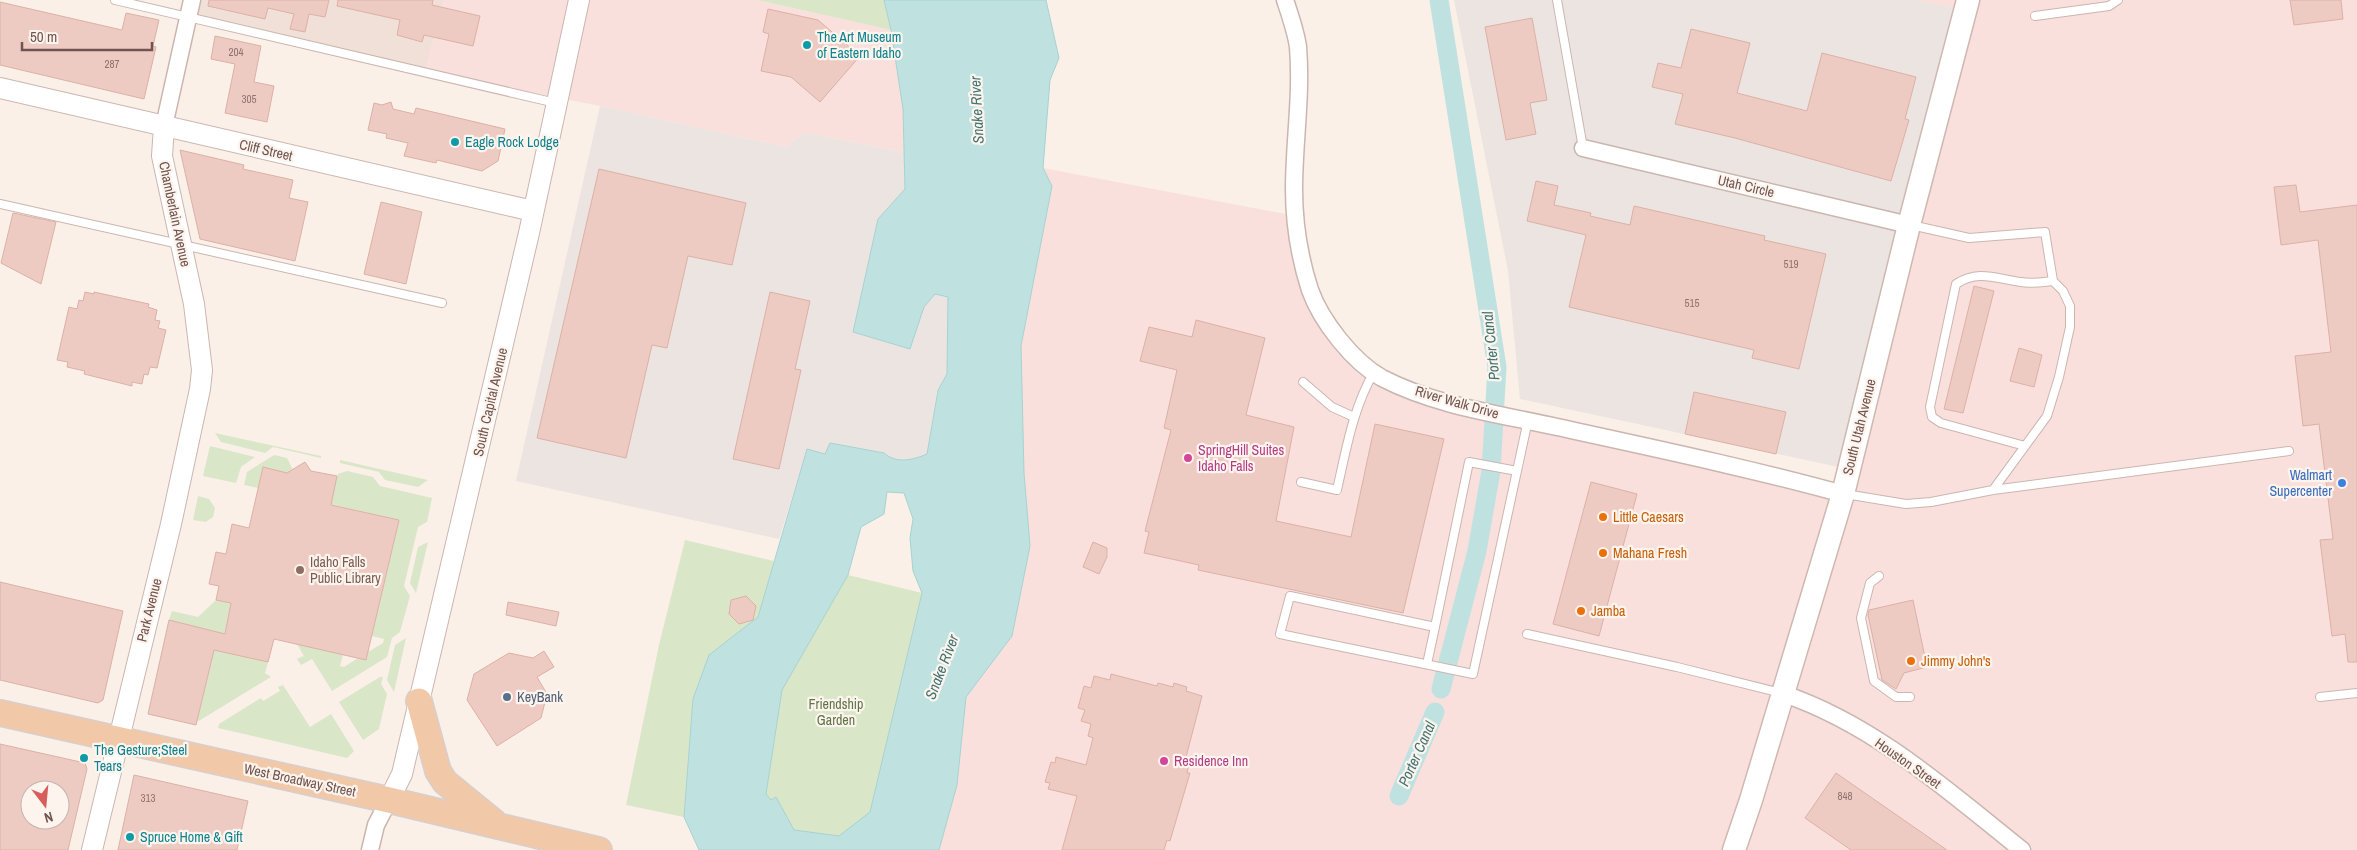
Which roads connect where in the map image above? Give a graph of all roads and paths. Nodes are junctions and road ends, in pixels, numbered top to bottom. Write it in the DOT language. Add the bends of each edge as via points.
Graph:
graph roads {
  1 [pos="115,0"];
  2 [pos="192,0"];
  3 [pos="579,0"];
  4 [pos="1285,0"];
  5 [pos="1557,0"];
  6 [pos="1968,0"];
  7 [pos="2118,0"];
  8 [pos="188,16"];
  9 [pos="2035,16"];
  10 [pos="0,88"];
  11 [pos="557,103"];
  12 [pos="164,126"];
  13 [pos="1583,148"];
  14 [pos="0,204"];
  15 [pos="533,211"];
  16 [pos="1910,224"];
  17 [pos="182,244"];
  18 [pos="2052,282"];
  19 [pos="442,303"];
  20 [pos="202,370"];
  21 [pos="1374,372"];
  22 [pos="1303,382"];
  23 [pos="1354,417"];
  24 [pos="1522,419"];
  25 [pos="2025,446"];
  26 [pos="2289,451"];
  27 [pos="1517,471"];
  28 [pos="1301,482"];
  29 [pos="1994,490"];
  30 [pos="1843,494"];
  31 [pos="1879,576"];
  32 [pos="1435,627"];
  33 [pos="1527,634"];
  34 [pos="1427,664"];
  35 [pos="2357,693"];
  36 [pos="1784,694"];
  37 [pos="1910,697"];
  38 [pos="2320,697"];
  39 [pos="419,701"];
  40 [pos="0,713"];
  41 [pos="117,740"];
  42 [pos="389,800"];
  43 [pos="500,826"];
  44 [pos="92,850"];
  45 [pos="370,850"];
  46 [pos="599,850"];
  47 [pos="1734,850"];
  48 [pos="2022,850"];
  1 -- 8 [label="lane"];
  2 -- 8 [label="street, Chamberlain Avenue"];
  3 -- 11 [label="street, South Capital Avenue"];
  4 -- 21 [label="street, River Walk Drive" via="1297,44 1300,95 1294,190 1298,232 1310,291 1329,326 1355,357"];
  5 -- 13 [label="lane"];
  6 -- 16 [label="main road, South Utah Avenue"];
  7 -- 9 [label="lane" via="2109,6"];
  8 -- 11 [label="lane"];
  8 -- 12 [label="street, Chamberlain Avenue"];
  10 -- 12 [label="street, Cliff Street"];
  11 -- 15 [label="street, South Capital Avenue"];
  12 -- 15 [label="street, Cliff Street"];
  12 -- 17 [label="street, Chamberlain Avenue" via="162,156"];
  13 -- 16 [label="street, Utah Circle"];
  14 -- 17 [label="lane"];
  15 -- 39 [label="street, South Capital Avenue"];
  16 -- 18 [label="lane" via="1969,238 2045,232"];
  16 -- 30 [label="main road, South Utah Avenue"];
  17 -- 19 [label="lane"];
  17 -- 20 [label="street, Chamberlain Avenue"];
  18 -- 25 [label="lane" via="2063,291 2070,306 2070,327 2047,416"];
  18 -- 25 [label="lane" via="2023,283 1989,276 1967,277 1956,284 1930,407 1932,417 1941,423"];
  20 -- 41 [label="street, Park Avenue" via="184,465"];
  21 -- 23 [label="lane"];
  21 -- 24 [label="street, River Walk Drive" via="1427,396"];
  22 -- 23 [label="lane" via="1332,407"];
  23 -- 28 [label="lane" via="1337,490"];
  24 -- 27 [label="lane"];
  24 -- 30 [label="street, River Walk Drive"];
  25 -- 29 [label="lane"];
  26 -- 29 [label="lane"];
  27 -- 32 [label="lane" via="1469,462"];
  27 -- 34 [label="lane" via="1473,674"];
  29 -- 30 [label="lane" via="1906,504"];
  30 -- 36 [label="main road, South Utah Avenue"];
  31 -- 37 [label="lane" via="1870,583 1861,618 1874,682 1896,697"];
  32 -- 34 [label="lane"];
  32 -- 34 [label="lane" via="1290,596 1280,634"];
  33 -- 36 [label="lane" via="1677,666"];
  35 -- 38 [label="lane"];
  36 -- 47 [label="main road, South Utah Avenue"];
  36 -- 48 [label="street, Houston Street" via="1821,708 1894,750"];
  39 -- 42 [label="street, South Capital Avenue" via="402,774"];
  39 -- 43 [label="main road" via="440,775"];
  40 -- 41 [label="main road, West Broadway Street"];
  41 -- 42 [label="main road, West Broadway Street"];
  41 -- 44 [label="street, Park Avenue"];
  42 -- 43 [label="main road, West Broadway Street"];
  42 -- 45 [label="street" via="376,825"];
  43 -- 46 [label="main road, West Broadway Street"];
}
